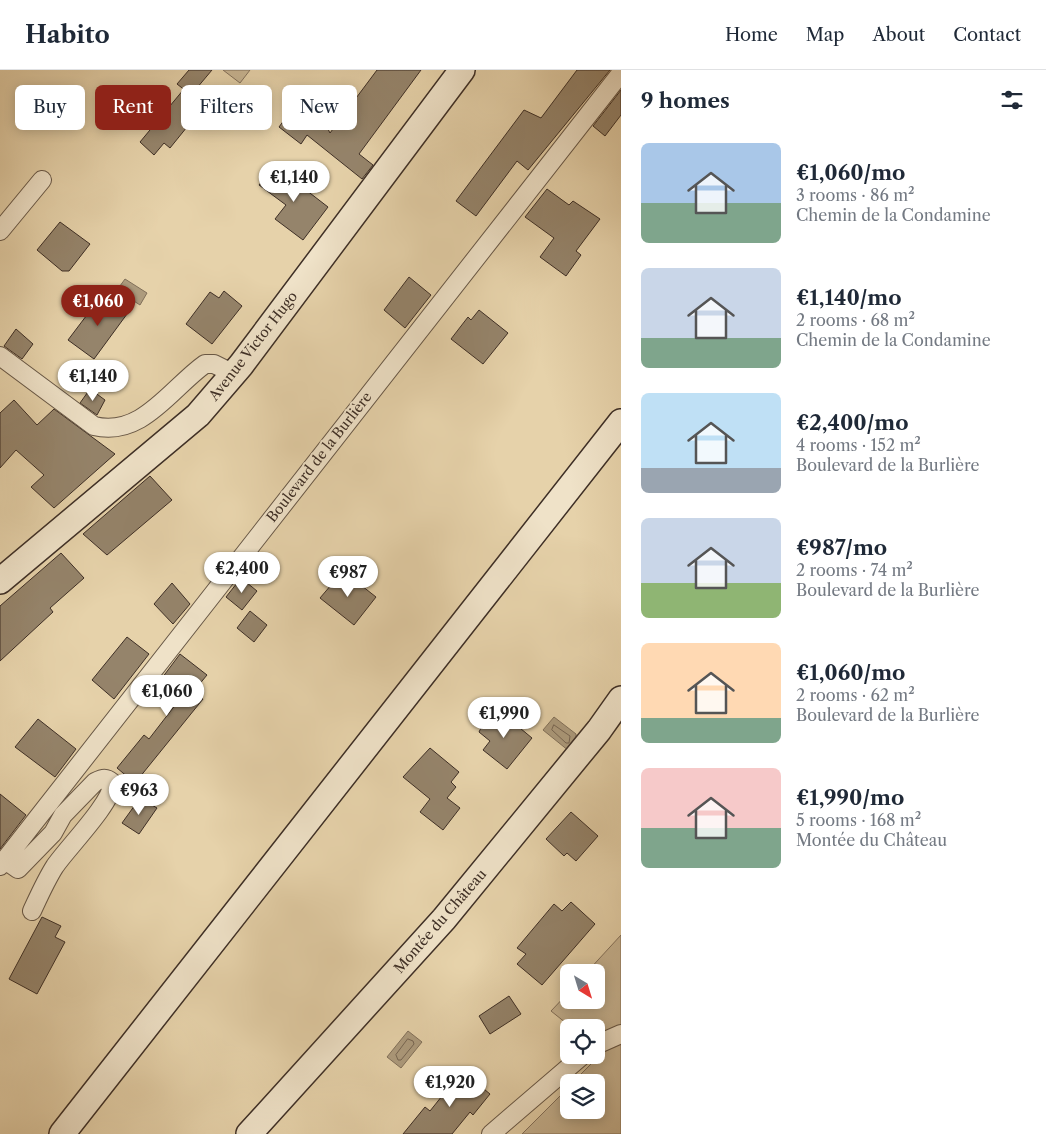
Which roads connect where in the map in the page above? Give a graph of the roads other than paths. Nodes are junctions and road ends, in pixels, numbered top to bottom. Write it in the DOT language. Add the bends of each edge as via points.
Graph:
graph roads {
  1 [pos="462,70"];
  2 [pos="621,73"];
  3 [pos="42,180"];
  4 [pos="0,232"];
  5 [pos="0,356"];
  6 [pos="234,374"];
  7 [pos="621,422"];
  8 [pos="0,580"];
  9 [pos="621,699"];
  10 [pos="2,863"];
  11 [pos="32,911"];
  12 [pos="621,1034"];
  13 [pos="605,1041"];
  14 [pos="573,1064"];
  15 [pos="62,1134"];
  16 [pos="249,1134"];
  17 [pos="491,1134"];
  1 -- 6 [label="street, Avenue Victor Hugo"];
  2 -- 10 [label="street, Boulevard de la Burlière"];
  3 -- 4 [label="street"];
  5 -- 6 [label="street" via="94,426 103,428 122,427 141,419 205,364 214,364"];
  6 -- 8 [label="street, Avenue Victor Hugo" via="198,415"];
  7 -- 15 [label="street"];
  9 -- 16 [label="street, Montée du Château" via="450,912"];
  10 -- 11 [label="street" via="18,869 95,782 102,778 113,783 104,803 49,876"];
  12 -- 13 [label="street"];
  14 -- 17 [label="street"];
}
